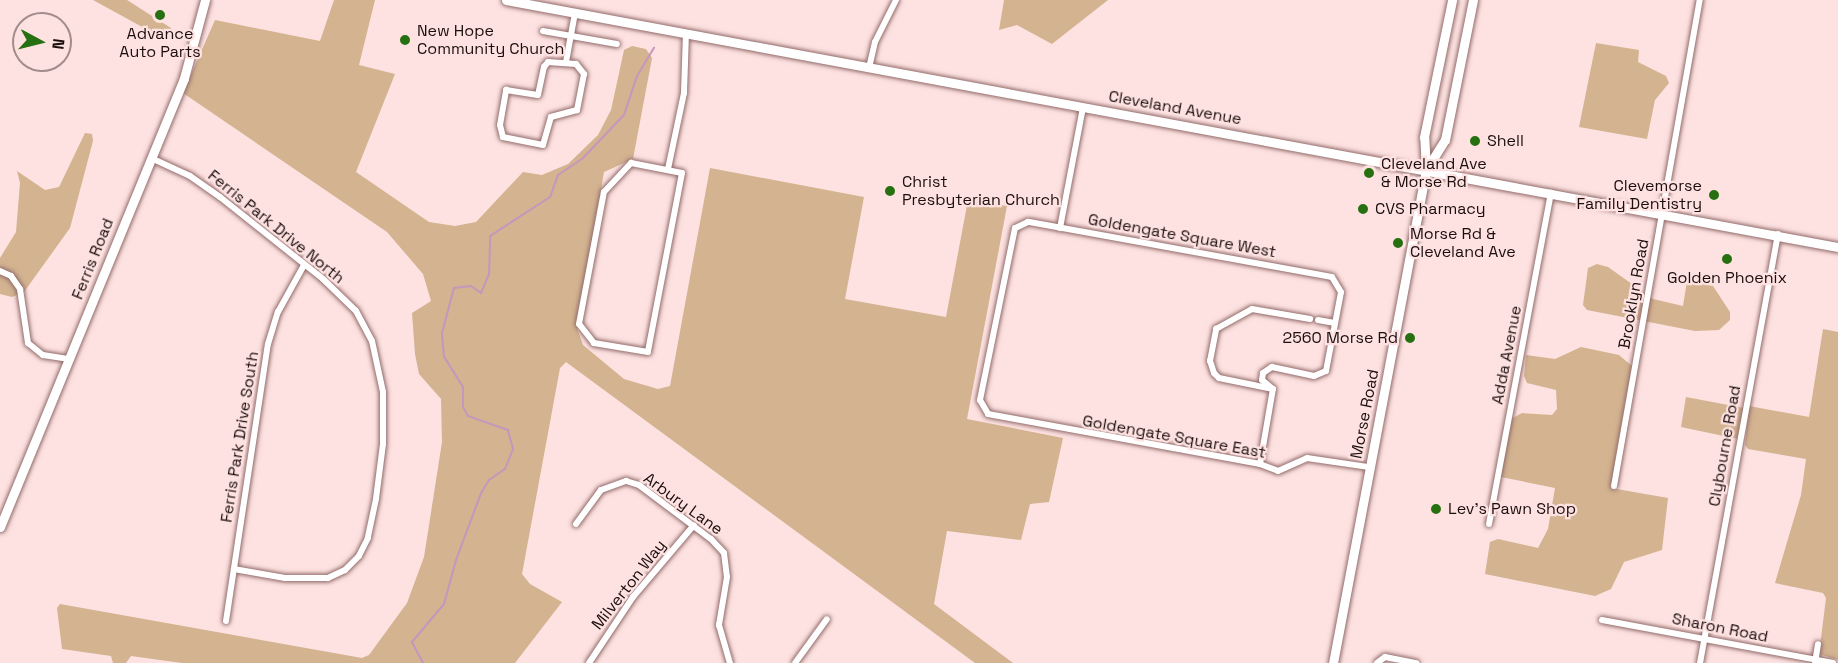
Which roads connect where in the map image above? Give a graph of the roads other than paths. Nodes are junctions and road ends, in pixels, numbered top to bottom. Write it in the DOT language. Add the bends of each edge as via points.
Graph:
graph roads {
  1 [pos="205,0"];
  2 [pos="506,0"];
  3 [pos="896,0"];
  4 [pos="1452,0"];
  5 [pos="1473,0"];
  6 [pos="1700,0"];
  7 [pos="575,13"];
  8 [pos="543,31"];
  9 [pos="571,34"];
  10 [pos="686,34"];
  11 [pos="617,44"];
  12 [pos="566,62"];
  13 [pos="869,68"];
  14 [pos="1083,107"];
  15 [pos="151,158"];
  16 [pos="668,169"];
  17 [pos="1426,170"];
  18 [pos="1551,192"];
  19 [pos="1663,214"];
  20 [pos="1060,228"];
  21 [pos="1778,234"];
  22 [pos="1838,247"];
  23 [pos="304,265"];
  24 [pos="0,271"];
  25 [pos="1310,318"];
  26 [pos="1318,320"];
  27 [pos="1335,323"];
  28 [pos="68,359"];
  29 [pos="1273,390"];
  30 [pos="980,400"];
  31 [pos="1260,464"];
  32 [pos="1369,467"];
  33 [pos="1614,486"];
  34 [pos="576,524"];
  35 [pos="1489,524"];
  36 [pos="694,525"];
  37 [pos="0,527"];
  38 [pos="234,568"];
  39 [pos="827,619"];
  40 [pos="1602,620"];
  41 [pos="226,621"];
  42 [pos="1704,639"];
  43 [pos="1818,644"];
  44 [pos="1816,662"];
  45 [pos="589,663"];
  46 [pos="730,663"];
  47 [pos="795,663"];
  48 [pos="1333,663"];
  49 [pos="1377,663"];
  50 [pos="1416,663"];
  51 [pos="1700,663"];
  52 [pos="1833,663"];
  1 -- 15 [label="main road, Ferris Road" via="190,59"];
  2 -- 7 [label="main road, Cleveland Avenue"];
  3 -- 13 [label="street" via="875,42"];
  4 -- 17 [label="main road, Morse Road" via="1424,137"];
  5 -- 17 [label="main road, Morse Road" via="1445,140"];
  6 -- 19 [label="street, Brooklyn Road"];
  7 -- 9 [label="street"];
  7 -- 10 [label="main road, Cleveland Avenue"];
  8 -- 9 [label="street"];
  9 -- 11 [label="street"];
  9 -- 12 [label="street"];
  10 -- 13 [label="main road, Cleveland Avenue"];
  10 -- 16 [label="street" via="686,84"];
  12 -- 12 [label="street" via="548,62 544,66 538,95 506,90 500,125 503,138 543,145 551,117 576,110 584,74 576,64"];
  13 -- 14 [label="main road, Cleveland Avenue"];
  14 -- 17 [label="main road, Cleveland Avenue"];
  14 -- 20 [label="street"];
  15 -- 23 [label="street, Ferris Park Drive North" via="190,176"];
  15 -- 28 [label="main road, Ferris Road"];
  16 -- 16 [label="street" via="682,173 648,352 589,339 579,324 604,192 631,163"];
  17 -- 18 [label="main road, Cleveland Avenue"];
  17 -- 32 [label="main road, Morse Road"];
  18 -- 19 [label="main road, Cleveland Avenue"];
  18 -- 35 [label="street, Adda Avenue"];
  19 -- 21 [label="main road, Cleveland Avenue"];
  19 -- 33 [label="street, Brooklyn Road"];
  20 -- 27 [label="street, Goldengate Square West" via="1332,277 1341,292"];
  20 -- 30 [label="street, Goldengate Square West" via="1028,222 1020,223 1012,234"];
  21 -- 22 [label="main road, Cleveland Avenue"];
  21 -- 42 [label="street, Clybourne Road"];
  23 -- 38 [label="street, Ferris Park Drive South" via="278,312 268,344"];
  23 -- 38 [label="street, Ferris Park Drive North" via="356,311 372,341 383,392 383,444 368,538 345,570 328,578 285,578"];
  24 -- 28 [label="street" via="11,276 20,289 28,343 43,355"];
  25 -- 29 [label="street" via="1252,309 1216,329 1210,361 1214,373 1219,378"];
  26 -- 27 [label="street"];
  27 -- 29 [label="street" via="1323,374 1268,368 1262,380"];
  28 -- 37 [label="main road, Ferris Road"];
  29 -- 31 [label="street"];
  30 -- 31 [label="street, Goldengate Square East" via="995,418"];
  31 -- 32 [label="street, Goldengate Square East" via="1278,471 1306,458"];
  32 -- 48 [label="main road, Morse Road"];
  34 -- 36 [label="street, Arbury Lane" via="602,490 619,482 639,485"];
  36 -- 45 [label="street, Milverton Way" via="633,597"];
  36 -- 46 [label="street, Arbury Lane" via="724,553 727,577 719,625"];
  38 -- 41 [label="street, Ferris Park Drive South"];
  39 -- 47 [label="street"];
  40 -- 42 [label="street, Sharon Road"];
  42 -- 44 [label="street, Sharon Road"];
  42 -- 51 [label="street, Clybourne Road"];
  43 -- 44 [label="street"];
  44 -- 52 [label="street, Sharon Road"];
  49 -- 50 [label="street" via="1385,657"];
}
